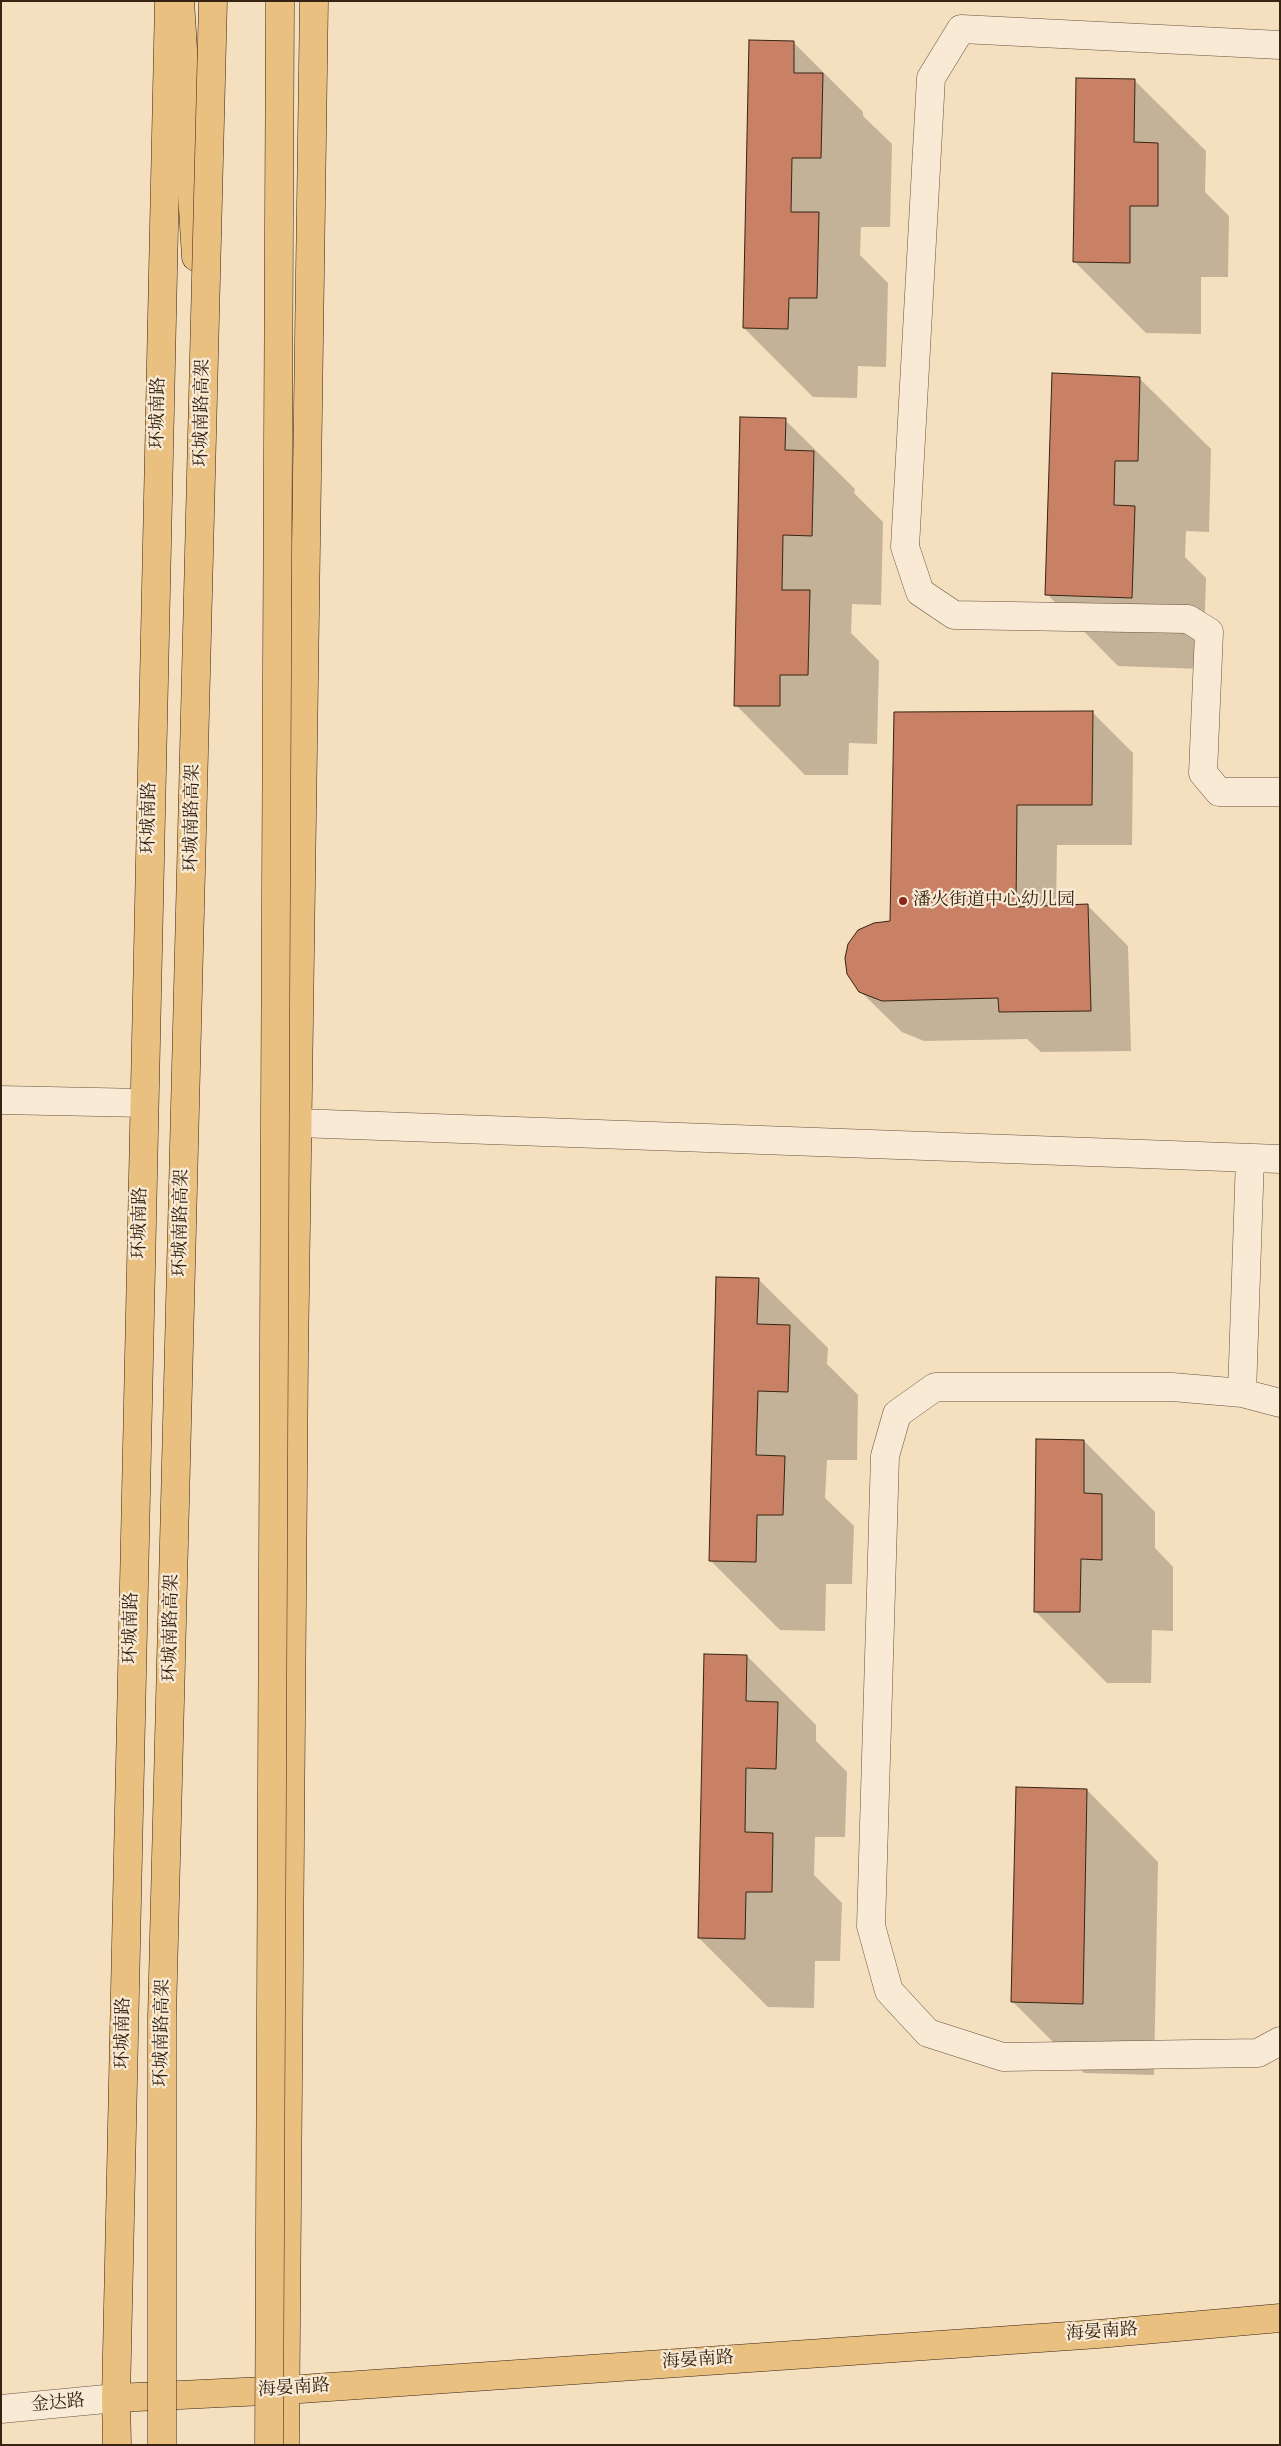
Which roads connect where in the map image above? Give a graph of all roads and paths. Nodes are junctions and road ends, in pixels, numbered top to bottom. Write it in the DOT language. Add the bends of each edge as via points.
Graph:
graph roads {
  1 [pos="169,1"];
  2 [pos="180,1"];
  3 [pos="213,1"];
  4 [pos="280,1"];
  5 [pos="314,1"];
  6 [pos="1280,45"];
  7 [pos="204,380"];
  8 [pos="1280,792"];
  9 [pos="1,1100"];
  10 [pos="144,1103"];
  11 [pos="298,1123"];
  12 [pos="1250,1158"];
  13 [pos="1280,1160"];
  14 [pos="1242,1393"];
  15 [pos="1280,1403"];
  16 [pos="1280,2041"];
  17 [pos="1280,2318"];
  18 [pos="286,2390"];
  19 [pos="116,2398"];
  20 [pos="1,2409"];
  21 [pos="117,2445"];
  22 [pos="162,2445"];
  23 [pos="269,2445"];
  24 [pos="284,2445"];
  1 -- 10 [label="main road, 环城南路"];
  2 -- 7 [label="main road, bridge"];
  3 -- 7 [label="main road, 环城南路高架, bridge"];
  4 -- 23 [label="main road, bridge"];
  5 -- 11 [label="main road"];
  6 -- 8 [label="street" via="961,28 931,78 905,547 920,592 954,615 1188,619 1209,632 1203,773 1219,792"];
  7 -- 22 [label="main road, 环城南路高架, bridge" via="162,2016"];
  9 -- 10 [label="street"];
  10 -- 19 [label="main road, 环城南路"];
  11 -- 12 [label="street"];
  11 -- 18 [label="main road"];
  12 -- 13 [label="street"];
  12 -- 14 [label="street"];
  14 -- 15 [label="street"];
  14 -- 16 [label="street" via="1172,1387 935,1387 897,1414 885,1456 871,1926 889,1991 928,2034 1003,2057 1258,2053"];
  17 -- 18 [label="main road, 海晏南路"];
  18 -- 19 [label="main road, 海晏南路"];
  18 -- 24 [label="main road"];
  19 -- 20 [label="street, 金达路"];
  19 -- 21 [label="main road, 环城南路"];
}
